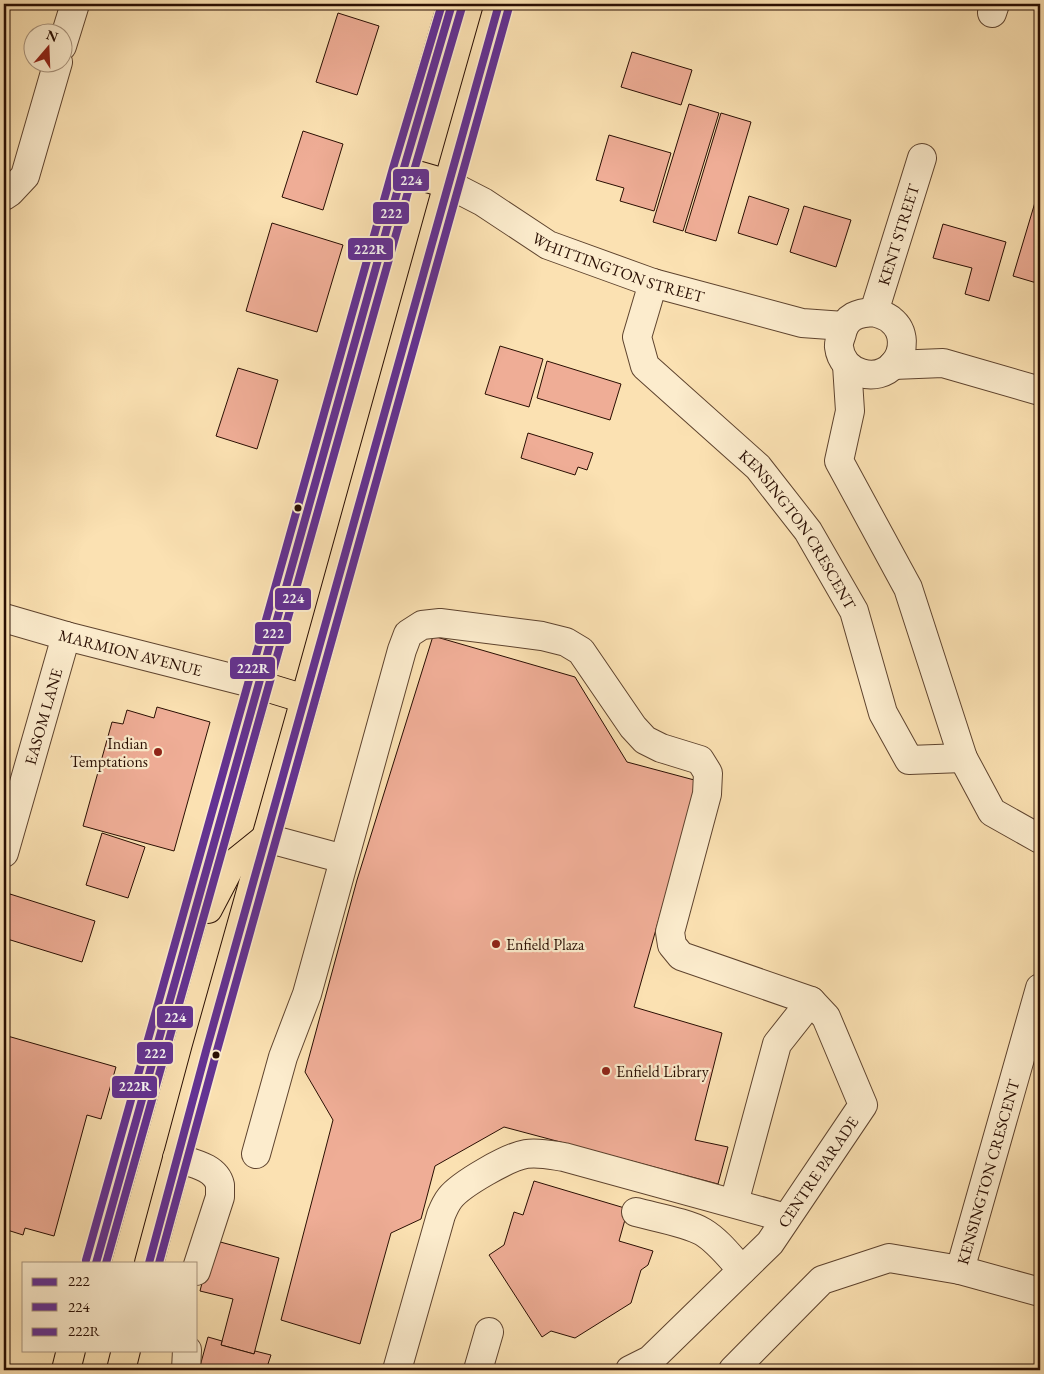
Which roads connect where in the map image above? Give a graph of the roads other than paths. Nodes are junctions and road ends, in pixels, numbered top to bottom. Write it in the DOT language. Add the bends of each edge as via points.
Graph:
graph roads {
  1 [pos="75,4"];
  2 [pos="452,4"];
  3 [pos="499,4"];
  4 [pos="69,22"];
  5 [pos="55,72"];
  6 [pos="922,158"];
  7 [pos="403,171"];
  8 [pos="448,184"];
  9 [pos="4,196"];
  10 [pos="653,283"];
  11 [pos="874,312"];
  12 [pos="902,335"];
  13 [pos="843,346"];
  14 [pos="943,363"];
  15 [pos="884,370"];
  16 [pos="1040,391"];
  17 [pos="850,411"];
  18 [pos="4,618"];
  19 [pos="66,636"];
  20 [pos="259,685"];
  21 [pos="305,699"];
  22 [pos="963,758"];
  23 [pos="266,838"];
  24 [pos="1040,839"];
  25 [pos="4,853"];
  26 [pos="344,859"];
  27 [pos="182,959"];
  28 [pos="1040,988"];
  29 [pos="811,1001"];
  30 [pos="256,1154"];
  31 [pos="177,1158"];
  32 [pos="734,1203"];
  33 [pos="636,1212"];
  34 [pos="786,1218"];
  35 [pos="96,1262"];
  36 [pos="149,1262"];
  37 [pos="198,1265"];
  38 [pos="742,1270"];
  39 [pos="960,1270"];
  40 [pos="1040,1292"];
  41 [pos="489,1332"];
  42 [pos="70,1352"];
  43 [pos="126,1352"];
  44 [pos="187,1352"];
  45 [pos="66,1370"];
  46 [pos="121,1370"];
  47 [pos="186,1370"];
  48 [pos="397,1370"];
  49 [pos="478,1370"];
  50 [pos="630,1370"];
  51 [pos="734,1370"];
  1 -- 4 [label="street"];
  2 -- 7 [label="highway"];
  3 -- 8 [label="highway"];
  5 -- 9 [label="street" via="25,176"];
  6 -- 11 [label="street, KENT STREET"];
  7 -- 8 [label="highway"];
  7 -- 20 [label="highway"];
  8 -- 10 [label="street, WHITTINGTON STREET" via="483,202 548,245"];
  8 -- 21 [label="highway"];
  10 -- 13 [label="street, WHITTINGTON STREET" via="802,323"];
  10 -- 22 [label="street, KENSINGTON CRESCENT" via="637,337 645,366 758,467 808,531 854,611 883,713 908,760"];
  11 -- 12 [label="street" via="891,319"];
  11 -- 13 [label="street" via="851,318"];
  12 -- 14 [label="street"];
  12 -- 15 [label="street" via="900,356"];
  13 -- 15 [label="street" via="854,371 863,374"];
  13 -- 17 [label="street"];
  14 -- 15 [label="street"];
  14 -- 16 [label="street"];
  15 -- 17 [label="street"];
  17 -- 22 [label="street" via="839,461 908,588"];
  18 -- 19 [label="street, MARMION AVENUE"];
  19 -- 20 [label="street, MARMION AVENUE"];
  19 -- 25 [label="street, EASOM LANE"];
  20 -- 21 [label="highway"];
  20 -- 27 [label="highway"];
  21 -- 23 [label="highway"];
  22 -- 24 [label="street" via="992,812"];
  23 -- 26 [label="street"];
  23 -- 27 [label="highway" via="230,867"];
  23 -- 31 [label="highway"];
  26 -- 29 [label="street" via="408,634 422,625 440,623 566,642 581,652 645,740 700,760 708,773 707,794 670,932 672,945 680,956"];
  26 -- 30 [label="street" via="307,994 283,1057"];
  27 -- 35 [label="highway"];
  28 -- 39 [label="street, KENSINGTON CRESCENT"];
  29 -- 32 [label="street" via="777,1044"];
  29 -- 34 [label="street, CENTRE PARADE" via="826,1017 863,1105"];
  31 -- 36 [label="highway"];
  31 -- 37 [label="street" via="205,1168 215,1175 220,1185 220,1197"];
  32 -- 34 [label="street"];
  32 -- 48 [label="street" via="564,1157 541,1153 524,1154 509,1160 468,1182 445,1207"];
  33 -- 38 [label="street" via="702,1231"];
  34 -- 38 [label="street, CENTRE PARADE" via="770,1243"];
  38 -- 50 [label="street, CENTRE PARADE" via="650,1360"];
  39 -- 40 [label="street"];
  39 -- 51 [label="street, KENSINGTON CRESCENT" via="889,1258 822,1280"];
  41 -- 49 [label="street"];
  42 -- 45 [label="highway"];
  43 -- 46 [label="highway"];
  44 -- 47 [label="street"];
}
